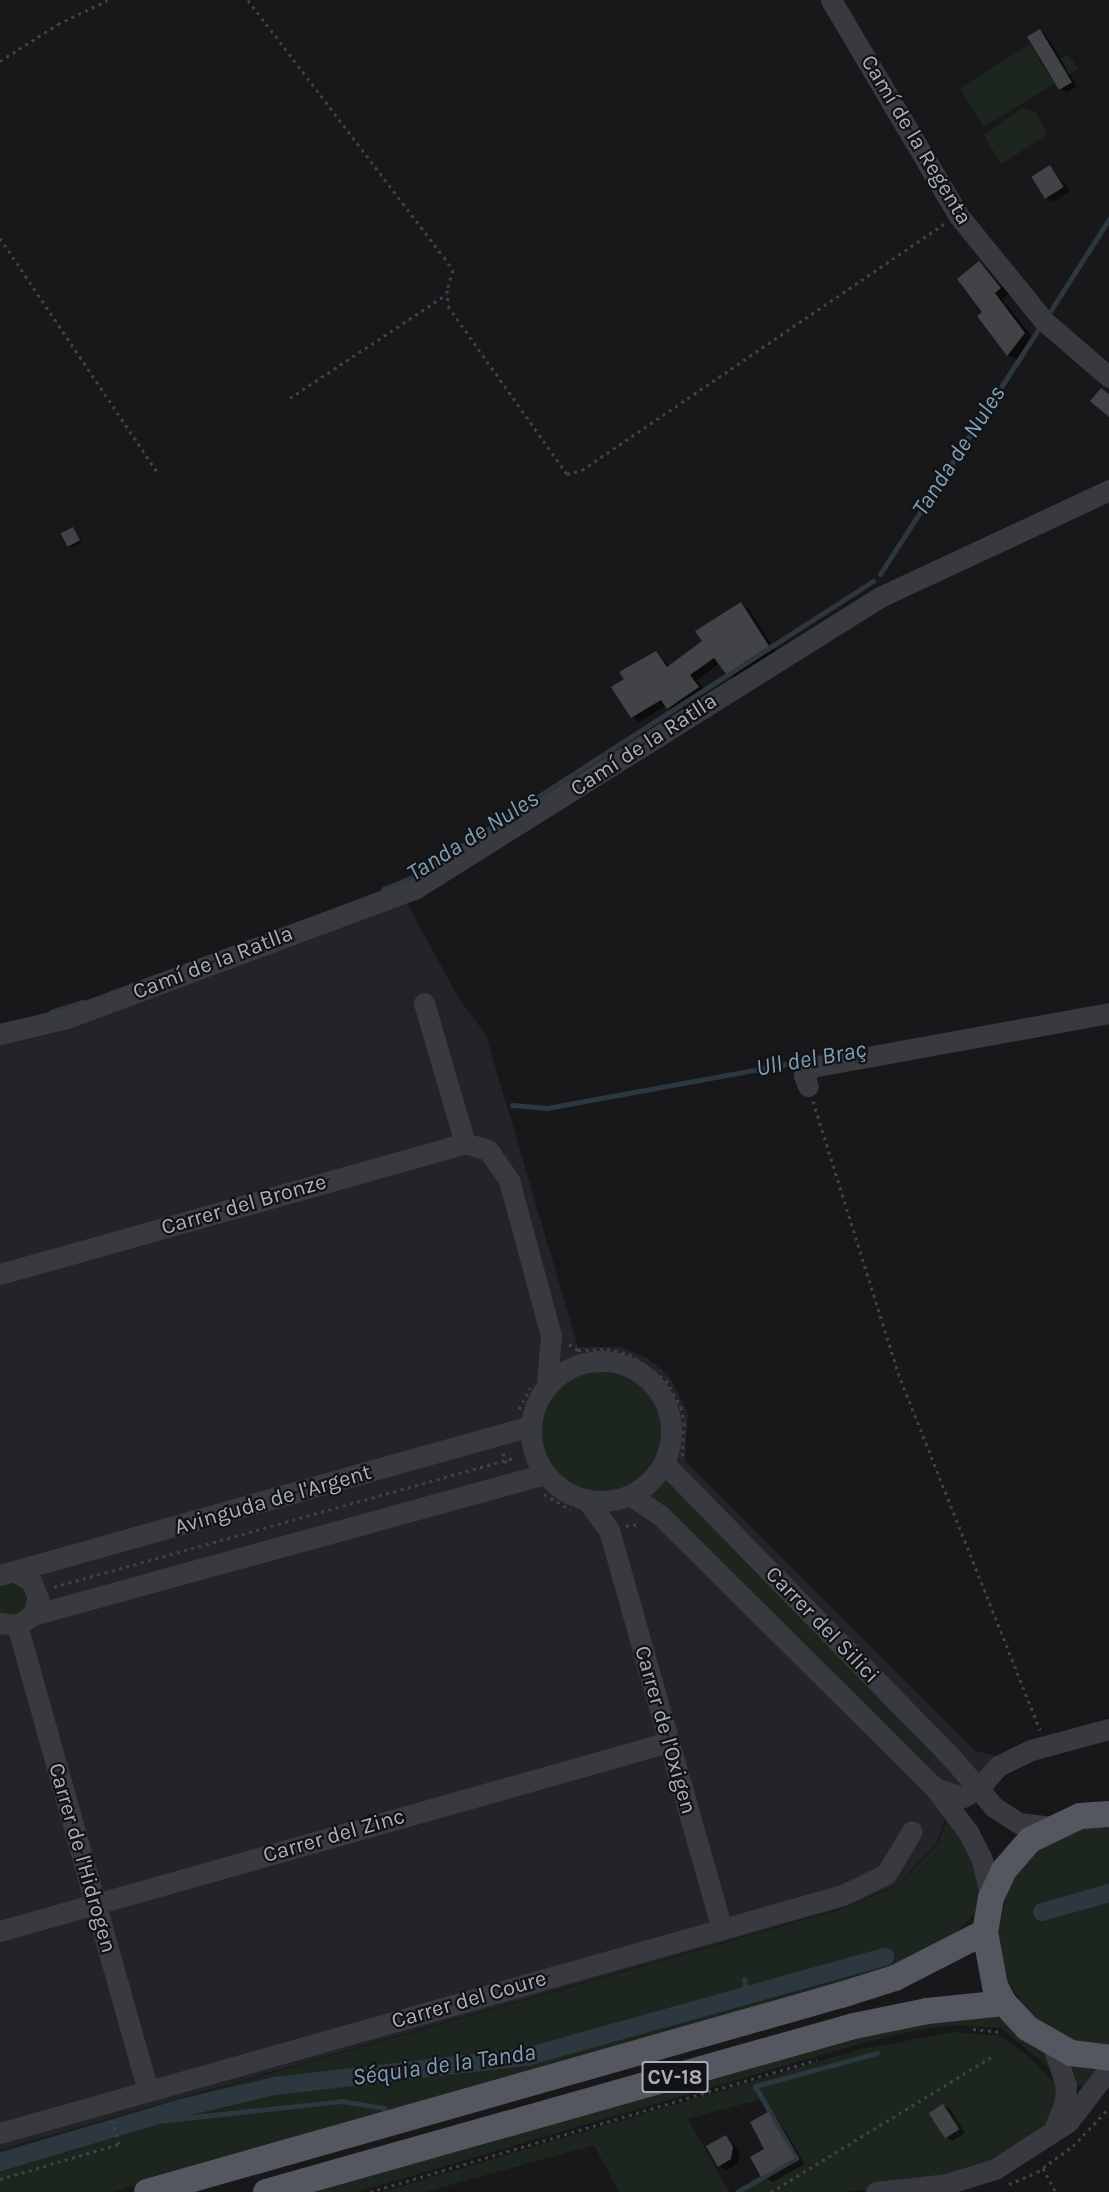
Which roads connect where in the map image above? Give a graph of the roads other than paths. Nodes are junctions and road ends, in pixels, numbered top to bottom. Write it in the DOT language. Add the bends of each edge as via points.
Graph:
graph roads {
  1 [pos="831,0"];
  2 [pos="1109,377"];
  3 [pos="1109,490"];
  4 [pos="424,1003"];
  5 [pos="1109,1013"];
  6 [pos="0,1034"];
  7 [pos="808,1086"];
  8 [pos="465,1143"];
  9 [pos="0,1274"];
  10 [pos="551,1336"];
  11 [pos="579,1364"];
  12 [pos="547,1384"];
  13 [pos="530,1426"];
  14 [pos="664,1463"];
  15 [pos="546,1474"];
  16 [pos="624,1497"];
  17 [pos="587,1500"];
  18 [pos="609,1530"];
  19 [pos="8,1574"];
  20 [pos="10,1623"];
  21 [pos="1109,1729"];
  22 [pos="669,1742"];
  23 [pos="951,1757"];
  24 [pos="998,1766"];
  25 [pos="935,1788"];
  26 [pos="979,1788"];
  27 [pos="1106,1810"];
  28 [pos="1050,1827"];
  29 [pos="912,1831"];
  30 [pos="991,1898"];
  31 [pos="95,1904"];
  32 [pos="722,1929"];
  33 [pos="0,1931"];
  34 [pos="985,1932"];
  35 [pos="1004,2004"];
  36 [pos="1053,2046"];
  37 [pos="1109,2058"];
  38 [pos="1109,2069"];
  39 [pos="147,2091"];
  40 [pos="0,2133"];
  41 [pos="1052,2133"];
  42 [pos="147,2192"];
  43 [pos="266,2192"];
  44 [pos="876,2192"];
  1 -- 2 [label="street, Camí de la Regenta" via="957,214 1044,321"];
  3 -- 6 [label="street, Camí de la Ratlla" via="880,597 416,888 67,1018"];
  4 -- 8 [label="street"];
  5 -- 7 [label="street" via="812,1067 804,1075"];
  8 -- 9 [label="street, Carrer del Bronze"];
  8 -- 10 [label="street" via="488,1150 509,1180"];
  10 -- 11 [label="street"];
  10 -- 12 [label="street"];
  11 -- 12 [label="street"];
  11 -- 14 [label="street" via="601,1361 624,1365 645,1376 661,1394 670,1416 671,1440"];
  12 -- 13 [label="street"];
  13 -- 15 [label="street" via="534,1454"];
  13 -- 19 [label="street, Avinguda de l'Argent"];
  14 -- 16 [label="street" via="650,1482"];
  14 -- 23 [label="street, Carrer del Silici"];
  15 -- 17 [label="street" via="557,1486"];
  15 -- 20 [label="street"];
  16 -- 17 [label="street"];
  16 -- 18 [label="street"];
  16 -- 25 [label="street, Carrer del Silici" via="660,1515"];
  17 -- 18 [label="street, Carrer de l'Oxigen"];
  18 -- 22 [label="street, Carrer de l'Oxigen"];
  19 -- 20 [label="street, Carrer de l'Hidrogen" via="31,1581 38,1598"];
  20 -- 31 [label="street, Carrer de l'Hidrogen"];
  21 -- 24 [label="street" via="1046,1745"];
  22 -- 31 [label="street, Carrer del Zinc"];
  22 -- 32 [label="street, Carrer de l'Oxigen"];
  23 -- 24 [label="street" via="980,1766"];
  23 -- 26 [label="street, Carrer del Silici"];
  24 -- 26 [label="street"];
  25 -- 26 [label="street, Carrer del Silici" via="963,1797"];
  25 -- 30 [label="street, Carrer del Silici" via="969,1833 982,1860"];
  26 -- 28 [label="street, Carrer del Silici" via="1004,1816 1019,1823"];
  27 -- 28 [label="main road"];
  28 -- 30 [label="main road" via="1014,1856"];
  29 -- 32 [label="street, Carrer del Coure" via="886,1874 843,1895"];
  30 -- 34 [label="main road"];
  31 -- 33 [label="street, Carrer del Zinc"];
  31 -- 39 [label="street, Carrer de l'Hidrogen"];
  32 -- 39 [label="street, Carrer del Coure"];
  34 -- 35 [label="main road" via="989,1968"];
  34 -- 42 [label="main road, CV-18" via="895,1978 841,1995"];
  35 -- 36 [label="main road" via="1027,2028"];
  35 -- 43 [label="main road, CV-18" via="927,2011 854,2026"];
  36 -- 37 [label="main road" via="1089,2057"];
  36 -- 41 [label="street" via="1066,2086 1065,2102"];
  38 -- 41 [label="street" via="1068,2121"];
  39 -- 40 [label="street, Carrer del Coure"];
  41 -- 44 [label="street" via="994,2169 947,2184"];
}
